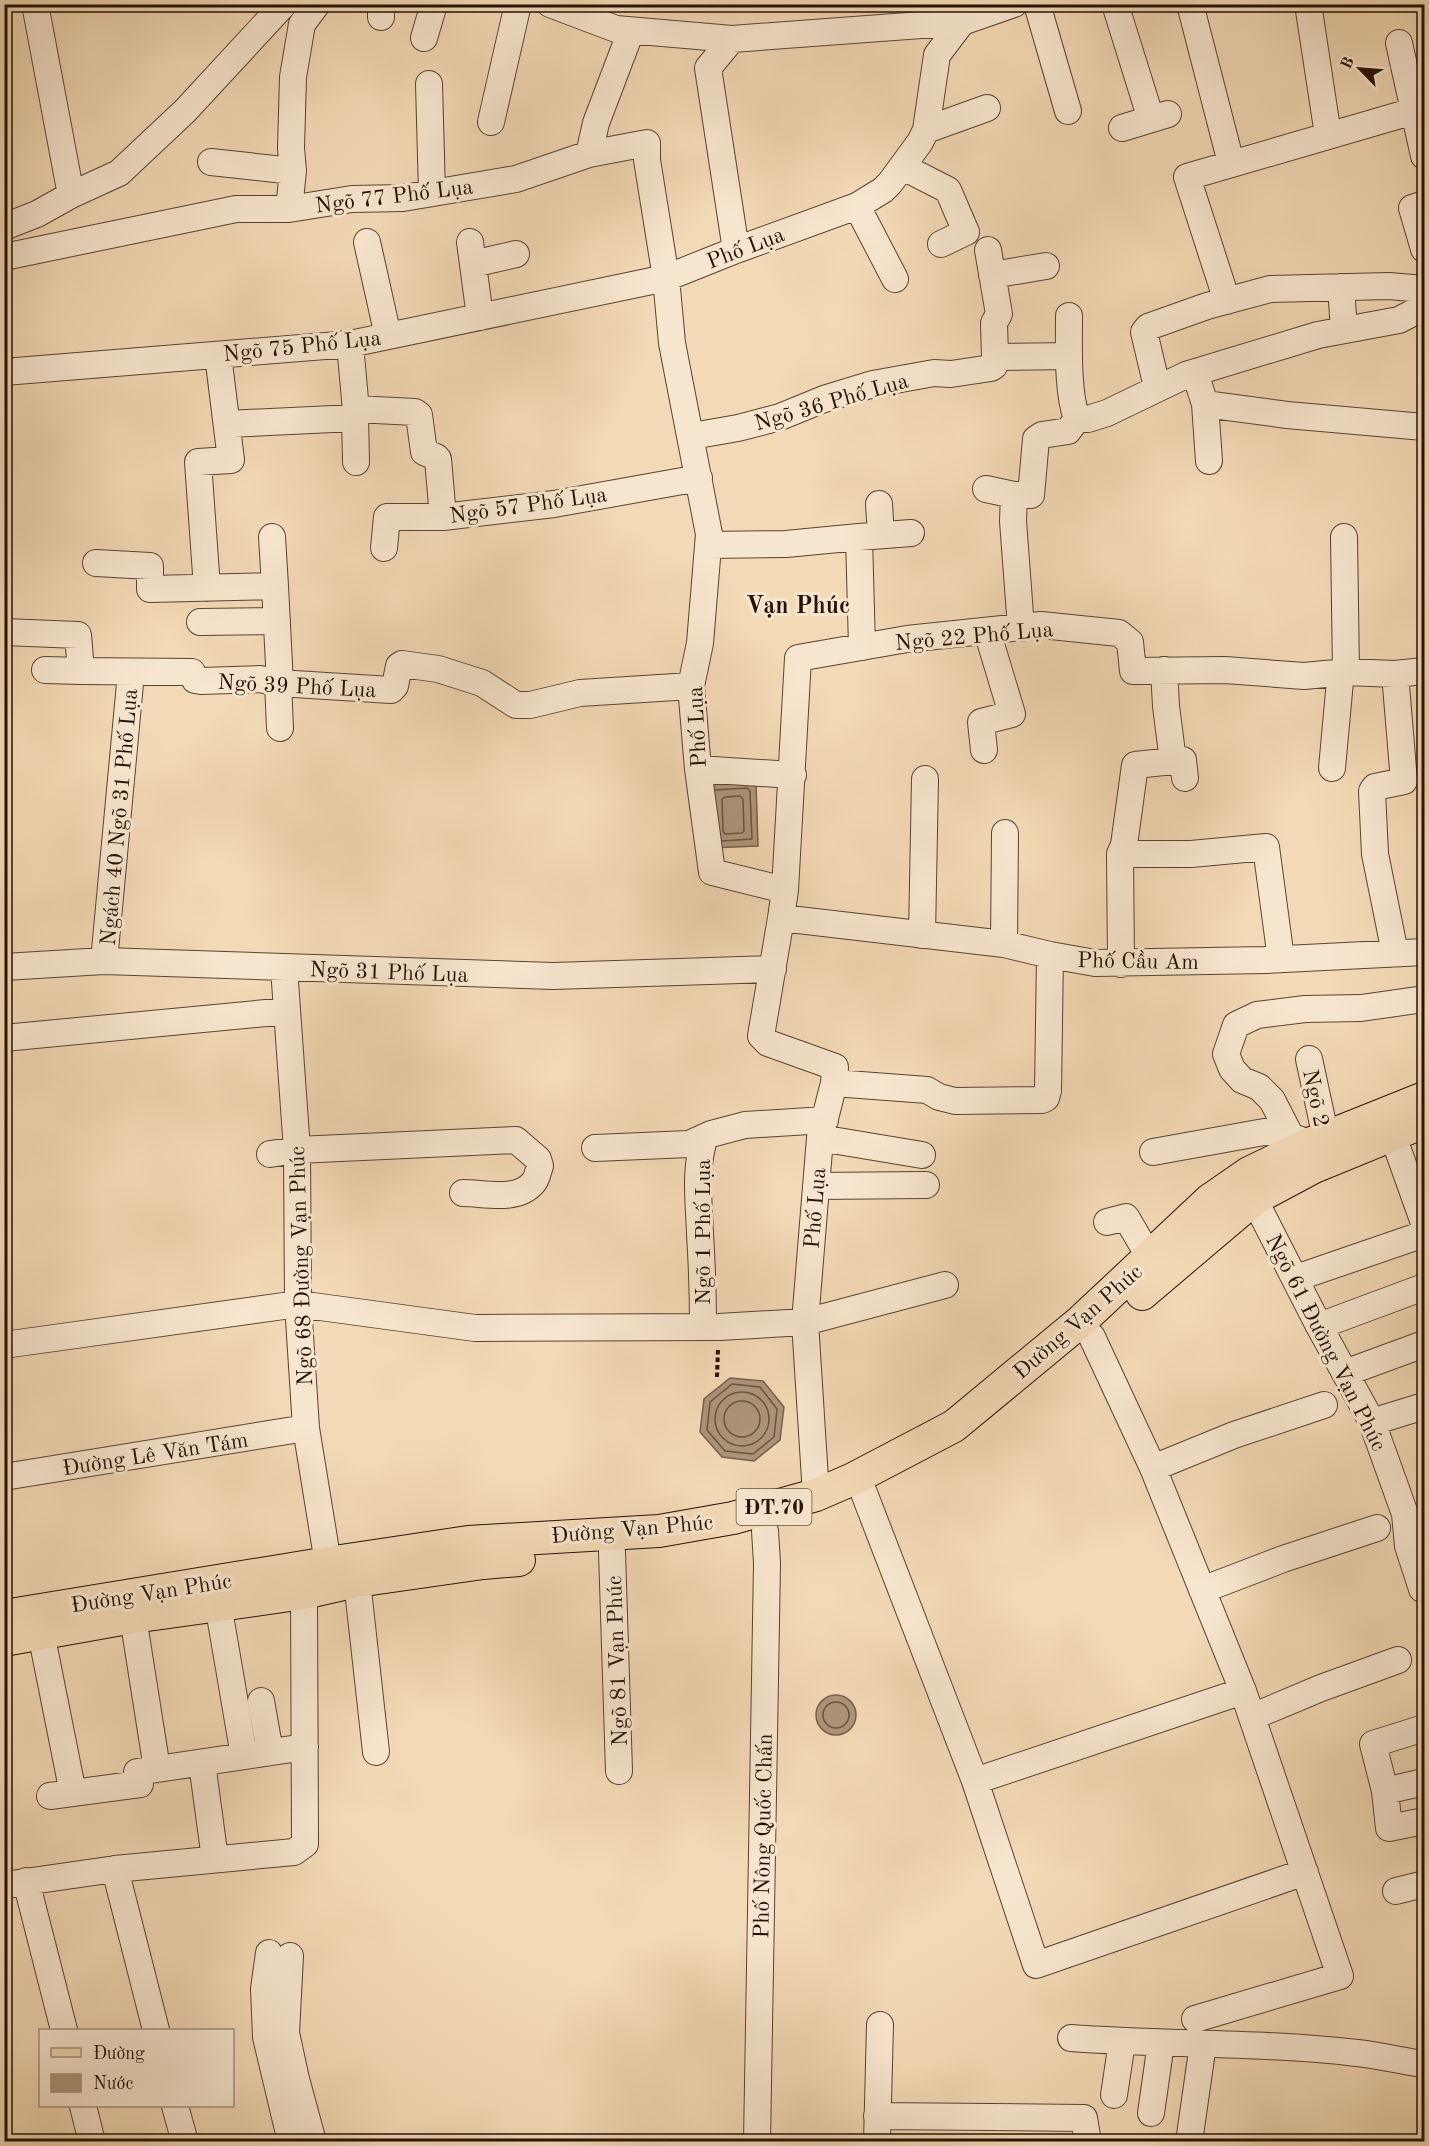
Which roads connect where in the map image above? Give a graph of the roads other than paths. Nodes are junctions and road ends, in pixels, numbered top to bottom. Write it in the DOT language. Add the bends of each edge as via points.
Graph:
graph roads {
  1 [pos="35,4"];
  2 [pos="434,4"];
  3 [pos="518,4"];
  4 [pos="550,4"];
  5 [pos="1014,4"];
  6 [pos="1037,4"];
  7 [pos="1115,4"];
  8 [pos="1190,4"];
  9 [pos="1308,4"];
  10 [pos="283,6"];
  11 [pos="310,14"];
  12 [pos="962,22"];
  13 [pos="631,31"];
  14 [pos="424,38"];
  15 [pos="732,39"];
  16 [pos="1399,43"];
  17 [pos="429,84"];
  18 [pos="987,108"];
  19 [pos="1419,109"];
  20 [pos="1068,111"];
  21 [pos="491,122"];
  22 [pos="1122,128"];
  23 [pos="926,130"];
  24 [pos="1328,135"];
  25 [pos="589,154"];
  26 [pos="1425,156"];
  27 [pos="211,162"];
  28 [pos="1231,163"];
  29 [pos="903,166"];
  30 [pos="293,171"];
  31 [pos="432,193"];
  32 [pos="71,195"];
  33 [pos="1425,204"];
  34 [pos="857,206"];
  35 [pos="290,208"];
  36 [pos="4,227"];
  37 [pos="366,242"];
  38 [pos="941,244"];
  39 [pos="1425,249"];
  40 [pos="736,250"];
  41 [pos="988,250"];
  42 [pos="516,254"];
  43 [pos="4,257"];
  44 [pos="1046,266"];
  45 [pos="992,274"];
  46 [pos="666,278"];
  47 [pos="895,279"];
  48 [pos="1341,286"];
  49 [pos="1425,289"];
  50 [pos="1227,301"];
  51 [pos="1425,306"];
  52 [pos="1070,316"];
  53 [pos="480,317"];
  54 [pos="1344,330"];
  55 [pos="388,336"];
  56 [pos="350,344"];
  57 [pos="218,355"];
  58 [pos="1069,356"];
  59 [pos="995,357"];
  60 [pos="4,372"];
  61 [pos="1195,373"];
  62 [pos="1157,387"];
  63 [pos="1205,404"];
  64 [pos="356,413"];
  65 [pos="1077,419"];
  66 [pos="227,424"];
  67 [pos="1425,427"];
  68 [pos="692,436"];
  69 [pos="1209,461"];
  70 [pos="356,462"];
  71 [pos="699,478"];
  72 [pos="986,489"];
  73 [pos="1014,495"];
  74 [pos="879,504"];
  75 [pos="443,517"];
  76 [pos="911,532"];
  77 [pos="870,536"];
  78 [pos="272,537"];
  79 [pos="1344,537"];
  80 [pos="708,545"];
  81 [pos="384,548"];
  82 [pos="96,563"];
  83 [pos="275,586"];
  84 [pos="207,588"];
  85 [pos="277,621"];
  86 [pos="200,622"];
  87 [pos="1021,628"];
  88 [pos="987,631"];
  89 [pos="4,632"];
  90 [pos="862,647"];
  91 [pos="45,670"];
  92 [pos="1164,670"];
  93 [pos="81,671"];
  94 [pos="1425,671"];
  95 [pos="1344,672"];
  96 [pos="131,673"];
  97 [pos="1395,674"];
  98 [pos="279,684"];
  99 [pos="691,686"];
  100 [pos="280,728"];
  101 [pos="984,750"];
  102 [pos="1332,768"];
  103 [pos="698,769"];
  104 [pos="793,775"];
  105 [pos="925,779"];
  106 [pos="1005,833"];
  107 [pos="1120,854"];
  108 [pos="784,890"];
  109 [pos="782,918"];
  110 [pos="922,935"];
  111 [pos="1004,944"];
  112 [pos="1425,952"];
  113 [pos="1395,953"];
  114 [pos="1050,955"];
  115 [pos="1281,959"];
  116 [pos="104,961"];
  117 [pos="1121,964"];
  118 [pos="4,967"];
  119 [pos="284,968"];
  120 [pos="773,969"];
  121 [pos="1425,999"];
  122 [pos="287,1011"];
  123 [pos="4,1038"];
  124 [pos="1309,1059"];
  125 [pos="834,1083"];
  126 [pos="1425,1098"];
  127 [pos="1425,1122"];
  128 [pos="1387,1126"];
  129 [pos="822,1129"];
  130 [pos="705,1137"];
  131 [pos="1308,1139"];
  132 [pos="595,1148"];
  133 [pos="297,1150"];
  134 [pos="1152,1152"];
  135 [pos="270,1154"];
  136 [pos="922,1155"];
  137 [pos="926,1185"];
  138 [pos="816,1186"];
  139 [pos="463,1193"];
  140 [pos="1254,1199"];
  141 [pos="1107,1222"];
  142 [pos="1425,1223"];
  143 [pos="1425,1234"];
  144 [pos="1150,1258"];
  145 [pos="1296,1278"];
  146 [pos="945,1285"];
  147 [pos="1425,1287"];
  148 [pos="298,1304"];
  149 [pos="805,1322"];
  150 [pos="1319,1326"];
  151 [pos="703,1327"];
  152 [pos="1087,1329"];
  153 [pos="1425,1344"];
  154 [pos="4,1345"];
  155 [pos="1345,1372"];
  156 [pos="1324,1405"];
  157 [pos="1425,1406"];
  158 [pos="1372,1422"];
  159 [pos="306,1428"];
  160 [pos="1153,1468"];
  161 [pos="4,1477"];
  162 [pos="864,1493"];
  163 [pos="816,1495"];
  164 [pos="1377,1528"];
  165 [pos="765,1531"];
  166 [pos="612,1542"];
  167 [pos="328,1563"];
  168 [pos="357,1581"];
  169 [pos="1202,1590"];
  170 [pos="1424,1591"];
  171 [pos="304,1593"];
  172 [pos="218,1604"];
  173 [pos="131,1606"];
  174 [pos="4,1616"];
  175 [pos="41,1633"];
  176 [pos="4,1640"];
  177 [pos="1398,1660"];
  178 [pos="1243,1691"];
  179 [pos="261,1701"];
  180 [pos="1252,1717"];
  181 [pos="1425,1728"];
  182 [pos="305,1747"];
  183 [pos="270,1752"];
  184 [pos="376,1752"];
  185 [pos="244,1756"];
  186 [pos="202,1763"];
  187 [pos="157,1769"];
  188 [pos="619,1771"];
  189 [pos="975,1781"];
  190 [pos="1425,1782"];
  191 [pos="1385,1791"];
  192 [pos="1425,1821"];
  193 [pos="215,1859"];
  194 [pos="115,1869"];
  195 [pos="1305,1872"];
  196 [pos="15,1883"];
  197 [pos="1425,1884"];
  198 [pos="1396,1891"];
  199 [pos="1195,2019"];
  200 [pos="880,2025"];
  201 [pos="63,2029"];
  202 [pos="155,2029"];
  203 [pos="1071,2038"];
  204 [pos="1122,2042"];
  205 [pos="1161,2043"];
  206 [pos="1203,2044"];
  207 [pos="1425,2062"];
  208 [pos="1114,2095"];
  209 [pos="83,2107"];
  210 [pos="175,2107"];
  211 [pos="1151,2113"];
  212 [pos="877,2115"];
  213 [pos="1086,2130"];
  214 [pos="92,2142"];
  215 [pos="184,2142"];
  216 [pos="291,2142"];
  217 [pos="313,2142"];
  218 [pos="757,2142"];
  219 [pos="877,2142"];
  220 [pos="1190,2142"];
  1 -- 32 [label="street"];
  2 -- 14 [label="street"];
  3 -- 21 [label="street"];
  4 -- 13 [label="street"];
  5 -- 12 [label="street"];
  6 -- 20 [label="street"];
  7 -- 22 [label="street" via="1159,116"];
  8 -- 28 [label="street"];
  9 -- 24 [label="street"];
  10 -- 11 [label="street"];
  10 -- 32 [label="street" via="185,111 119,173"];
  11 -- 30 [label="street" via="293,77"];
  12 -- 15 [label="street"];
  12 -- 23 [label="street, Phố Lụa" via="936,55"];
  13 -- 15 [label="street"];
  13 -- 25 [label="street" via="596,123"];
  15 -- 40 [label="street" via="708,68"];
  16 -- 19 [label="street"];
  17 -- 31 [label="street"];
  18 -- 23 [label="street"];
  19 -- 24 [label="street"];
  19 -- 26 [label="street"];
  23 -- 29 [label="street, Phố Lụa"];
  24 -- 28 [label="street"];
  25 -- 31 [label="street, Ngõ 77 Phố Lụa" via="516,179"];
  25 -- 46 [label="street, Ngõ 77 Phố Lụa" via="647,143"];
  27 -- 30 [label="street"];
  28 -- 50 [label="street" via="1187,177"];
  29 -- 34 [label="street, Phố Lụa" via="883,190"];
  29 -- 38 [label="street" via="948,190 966,232"];
  30 -- 35 [label="street"];
  31 -- 35 [label="street, Ngõ 77 Phố Lụa"];
  32 -- 36 [label="street"];
  33 -- 39 [label="street" via="1412,208"];
  34 -- 40 [label="street, Phố Lụa"];
  34 -- 47 [label="street"];
  35 -- 43 [label="street, Ngõ 77 Phố Lụa" via="236,209"];
  37 -- 55 [label="street"];
  40 -- 46 [label="street, Phố Lụa"];
  41 -- 45 [label="street"];
  42 -- 53 [label="street" via="471,253"];
  44 -- 45 [label="street"];
  45 -- 59 [label="street" via="999,314 994,323"];
  46 -- 53 [label="street, Ngõ 75 Phố Lụa"];
  46 -- 68 [label="street, Phố Lụa" via="672,343"];
  48 -- 49 [label="street"];
  48 -- 50 [label="street" via="1270,289"];
  48 -- 54 [label="street"];
  50 -- 62 [label="street" via="1145,329"];
  51 -- 54 [label="street" via="1399,320"];
  52 -- 58 [label="street"];
  53 -- 55 [label="street, Ngõ 75 Phố Lụa"];
  54 -- 61 [label="street"];
  55 -- 56 [label="street, Ngõ 75 Phố Lụa"];
  56 -- 57 [label="street, Ngõ 75 Phố Lụa"];
  56 -- 64 [label="street"];
  57 -- 60 [label="street, Ngõ 75 Phố Lụa"];
  57 -- 66 [label="street"];
  58 -- 59 [label="street"];
  58 -- 65 [label="street"];
  59 -- 68 [label="street, Ngõ 36 Phố Lụa" via="991,368 951,374 934,372 873,384 780,417"];
  61 -- 62 [label="street"];
  61 -- 63 [label="street"];
  62 -- 65 [label="street" via="1107,413"];
  63 -- 67 [label="street"];
  63 -- 69 [label="street"];
  64 -- 66 [label="street" via="349,419"];
  64 -- 70 [label="street"];
  64 -- 75 [label="street" via="403,411 419,415 424,452 438,459"];
  65 -- 73 [label="street" via="1068,431 1036,439 1031,495"];
  66 -- 84 [label="street" via="231,460 198,462"];
  68 -- 71 [label="street, Phố Lụa"];
  71 -- 75 [label="street, Ngõ 57 Phố Lụa" via="554,504"];
  71 -- 80 [label="street, Phố Lụa"];
  72 -- 73 [label="street"];
  73 -- 87 [label="street"];
  74 -- 77 [label="street"];
  75 -- 81 [label="street, Ngõ 57 Phố Lụa" via="387,517"];
  76 -- 77 [label="street"];
  77 -- 80 [label="street" via="786,544"];
  77 -- 90 [label="street"];
  78 -- 83 [label="street"];
  79 -- 95 [label="street"];
  80 -- 99 [label="street, Phố Lụa" via="700,643"];
  82 -- 84 [label="street" via="150,566 150,589"];
  83 -- 84 [label="street"];
  83 -- 85 [label="street"];
  85 -- 86 [label="street"];
  85 -- 98 [label="street"];
  87 -- 88 [label="street, Ngõ 22 Phố Lụa"];
  87 -- 92 [label="street, Ngõ 22 Phố Lụa" via="1041,625 1119,633 1130,642 1132,671"];
  88 -- 90 [label="street, Ngõ 22 Phố Lụa"];
  88 -- 101 [label="street" via="1012,714 981,722"];
  89 -- 93 [label="street" via="78,635"];
  90 -- 104 [label="street, Ngõ 22 Phố Lụa" via="798,658"];
  91 -- 93 [label="street"];
  92 -- 95 [label="street, Ngõ 22 Phố Lụa" via="1304,676"];
  92 -- 107 [label="street" via="1166,706 1179,769 1135,765"];
  93 -- 96 [label="street"];
  94 -- 97 [label="street, Ngõ 22 Phố Lụa"];
  95 -- 97 [label="street, Ngõ 22 Phố Lụa"];
  95 -- 102 [label="street"];
  96 -- 98 [label="street, Ngõ 39 Phố Lụa" via="192,672 195,680 260,680"];
  96 -- 116 [label="street, Ngách 40 Ngõ 31 Phố Lụa"];
  97 -- 113 [label="street" via="1404,782 1375,787 1372,791 1376,854"];
  98 -- 99 [label="street, Ngõ 39 Phố Lụa" via="391,690 402,664 438,669 482,683 516,705 580,693"];
  98 -- 100 [label="street"];
  99 -- 103 [label="street, Phố Lụa"];
  103 -- 104 [label="street"];
  103 -- 108 [label="street, Phố Lụa" via="712,872"];
  104 -- 108 [label="street, Ngõ 22 Phố Lụa"];
  105 -- 110 [label="street"];
  106 -- 111 [label="street"];
  107 -- 115 [label="street" via="1191,854 1266,847"];
  107 -- 117 [label="street"];
  108 -- 109 [label="street"];
  109 -- 110 [label="street, Phố Cầu Am"];
  109 -- 120 [label="street"];
  110 -- 111 [label="street, Phố Cầu Am"];
  111 -- 114 [label="street, Phố Cầu Am"];
  112 -- 113 [label="street, Phố Cầu Am"];
  113 -- 115 [label="street, Phố Cầu Am"];
  114 -- 117 [label="street, Phố Cầu Am"];
  114 -- 125 [label="street" via="1046,1098 955,1101 927,1090"];
  115 -- 117 [label="street, Phố Cầu Am"];
  116 -- 118 [label="street, Ngõ 31 Phố Lụa"];
  116 -- 119 [label="street, Ngõ 31 Phố Lụa"];
  119 -- 120 [label="street, Ngõ 31 Phố Lụa" via="553,976"];
  119 -- 122 [label="street, Ngõ 68 Đường Vạn Phúc"];
  120 -- 125 [label="street" via="762,1039 833,1066"];
  121 -- 131 [label="street" via="1257,1015 1236,1025 1226,1054 1232,1069 1242,1080 1259,1087"];
  122 -- 123 [label="street"];
  122 -- 133 [label="street, Ngõ 68 Đường Vạn Phúc"];
  124 -- 131 [label="street, Ngõ 2"];
  125 -- 129 [label="street, Phố Lụa"];
  126 -- 128 [label="main road, Đường Vạn Phúc / ĐT.70"];
  127 -- 128 [label="main road, Đường Vạn Phúc / ĐT.70"];
  128 -- 131 [label="main road, Đường Vạn Phúc / ĐT.70"];
  128 -- 140 [label="main road, Đường Vạn Phúc / ĐT.70"];
  128 -- 142 [label="street"];
  129 -- 130 [label="street" via="745,1125"];
  129 -- 136 [label="street"];
  129 -- 138 [label="street, Phố Lụa"];
  130 -- 132 [label="street" via="689,1144"];
  130 -- 151 [label="street, Ngõ 1 Phố Lụa" via="699,1157 698,1186"];
  131 -- 134 [label="street" via="1264,1132"];
  131 -- 144 [label="main road, Đường Vạn Phúc / ĐT.70" via="1210,1200"];
  133 -- 135 [label="street"];
  133 -- 139 [label="street" via="516,1140 538,1159 540,1166 534,1182 523,1192"];
  133 -- 148 [label="street, Ngõ 68 Đường Vạn Phúc"];
  137 -- 138 [label="street"];
  138 -- 149 [label="street, Phố Lụa"];
  140 -- 145 [label="street, Ngõ 61 Đường Vạn Phúc"];
  140 -- 152 [label="main road, Đường Vạn Phúc / ĐT.70" via="1171,1268"];
  141 -- 144 [label="street" via="1126,1217"];
  143 -- 145 [label="street"];
  144 -- 152 [label="main road, Đường Vạn Phúc / ĐT.70"];
  145 -- 150 [label="street, Ngõ 61 Đường Vạn Phúc"];
  146 -- 149 [label="street"];
  147 -- 150 [label="street"];
  148 -- 151 [label="street" via="475,1329"];
  148 -- 154 [label="street"];
  148 -- 159 [label="street, Ngõ 68 Đường Vạn Phúc"];
  149 -- 151 [label="street"];
  149 -- 163 [label="street, Phố Lụa"];
  150 -- 155 [label="street, Ngõ 61 Đường Vạn Phúc"];
  152 -- 160 [label="street"];
  152 -- 162 [label="main road, Đường Vạn Phúc / ĐT.70" via="1019,1400 974,1434"];
  152 -- 163 [label="main road, Đường Vạn Phúc / ĐT.70" via="954,1426"];
  153 -- 155 [label="street"];
  155 -- 158 [label="street, Ngõ 61 Đường Vạn Phúc"];
  156 -- 160 [label="street"];
  157 -- 158 [label="street"];
  158 -- 170 [label="street, Ngõ 61 Đường Vạn Phúc" via="1405,1514 1407,1546"];
  159 -- 161 [label="street, Đường Lê Văn Tám"];
  159 -- 167 [label="street, Ngõ 68 Đường Vạn Phúc"];
  160 -- 169 [label="street"];
  162 -- 165 [label="main road, Đường Vạn Phúc / ĐT.70" via="824,1512"];
  162 -- 189 [label="street"];
  163 -- 166 [label="main road, Đường Vạn Phúc / ĐT.70" via="732,1518"];
  164 -- 169 [label="street"];
  165 -- 166 [label="main road, Đường Vạn Phúc / ĐT.70" via="671,1548"];
  165 -- 218 [label="street, Phố Nông Quốc Chấn"];
  166 -- 167 [label="main road, Đường Vạn Phúc / ĐT.70" via="468,1542"];
  166 -- 168 [label="main road, Đường Vạn Phúc / ĐT.70"];
  166 -- 188 [label="street, Ngõ 81 Vạn Phúc"];
  167 -- 173 [label="main road, Đường Vạn Phúc / ĐT.70"];
  168 -- 171 [label="main road, Đường Vạn Phúc / ĐT.70"];
  168 -- 184 [label="street"];
  169 -- 178 [label="street"];
  171 -- 172 [label="main road, Đường Vạn Phúc / ĐT.70"];
  171 -- 182 [label="street"];
  172 -- 173 [label="main road, Đường Vạn Phúc / ĐT.70"];
  172 -- 185 [label="street"];
  173 -- 174 [label="main road, Đường Vạn Phúc / ĐT.70"];
  173 -- 175 [label="main road, Đường Vạn Phúc / ĐT.70"];
  173 -- 187 [label="street"];
  175 -- 176 [label="main road, Đường Vạn Phúc / ĐT.70"];
  175 -- 187 [label="street" via="62,1794 140,1784 138,1772"];
  177 -- 180 [label="street"];
  178 -- 180 [label="street"];
  178 -- 189 [label="street"];
  179 -- 183 [label="street"];
  180 -- 195 [label="street"];
  181 -- 191 [label="street" via="1373,1744"];
  182 -- 183 [label="street"];
  182 -- 193 [label="street" via="305,1844 294,1852"];
  183 -- 185 [label="street"];
  185 -- 186 [label="street"];
  186 -- 187 [label="street"];
  186 -- 193 [label="street"];
  189 -- 195 [label="street" via="1036,1965"];
  190 -- 191 [label="street"];
  191 -- 192 [label="street" via="1389,1828"];
  193 -- 194 [label="street"];
  194 -- 196 [label="street"];
  194 -- 202 [label="street"];
  195 -- 199 [label="street" via="1340,1976"];
  196 -- 201 [label="street"];
  197 -- 198 [label="street"];
  200 -- 212 [label="street"];
  203 -- 204 [label="street"];
  204 -- 205 [label="street"];
  204 -- 208 [label="street"];
  205 -- 206 [label="street"];
  205 -- 211 [label="street"];
  206 -- 207 [label="street" via="1356,2053"];
  206 -- 220 [label="street"];
  209 -- 214 [label="street"];
  210 -- 215 [label="street"];
  212 -- 213 [label="street"];
  212 -- 219 [label="street"];
  216 -- 217 [label="street" via="266,2037 264,1989 279,1954 286,2033"];
}
